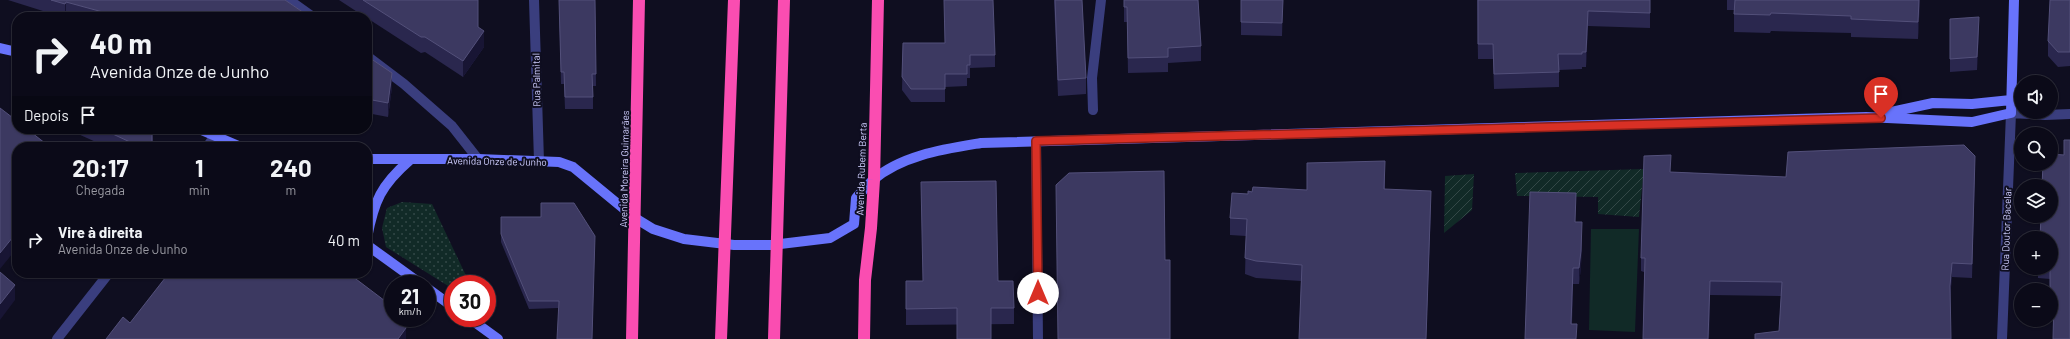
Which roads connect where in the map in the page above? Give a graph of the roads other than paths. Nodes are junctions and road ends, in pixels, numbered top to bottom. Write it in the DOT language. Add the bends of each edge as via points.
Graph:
graph roads {
  1 [pos="289,0"];
  2 [pos="534,0"];
  3 [pos="639,0"];
  4 [pos="734,0"];
  5 [pos="784,0"];
  6 [pos="1101,0"];
  7 [pos="2014,0"];
  8 [pos="877,2"];
  9 [pos="307,12"];
  10 [pos="0,48"];
  11 [pos="12,51"];
  12 [pos="372,60"];
  13 [pos="2011,100"];
  14 [pos="1093,110"];
  15 [pos="2011,113"];
  16 [pos="2070,114"];
  17 [pos="1866,117"];
  18 [pos="210,134"];
  19 [pos="215,136"];
  20 [pos="1036,141"];
  21 [pos="211,142"];
  22 [pos="229,142"];
  23 [pos="372,159"];
  24 [pos="478,159"];
  25 [pos="410,160"];
  26 [pos="539,161"];
  27 [pos="874,180"];
  28 [pos="372,215"];
  29 [pos="635,218"];
  30 [pos="372,249"];
  31 [pos="409,275"];
  32 [pos="104,278"];
  33 [pos="481,327"];
  34 [pos="57,339"];
  35 [pos="498,339"];
  36 [pos="632,339"];
  37 [pos="721,339"];
  38 [pos="774,339"];
  39 [pos="864,339"];
  40 [pos="1038,339"];
  41 [pos="2002,339"];
  1 -- 9 [label="street"];
  2 -- 26 [label="street, Rua Palmital"];
  3 -- 29 [label="highway, Avenida Moreira Guimarães"];
  4 -- 37 [label="highway, bridge"];
  5 -- 38 [label="highway, bridge"];
  6 -- 14 [label="street" via="1092,78"];
  7 -- 13 [label="street, Rua Doutor Bacelar"];
  8 -- 27 [label="highway, Avenida Rubem Berta"];
  10 -- 11 [label="street"];
  12 -- 24 [label="street" via="452,126"];
  13 -- 15 [label="street, Rua Doutor Bacelar"];
  13 -- 17 [label="street" via="1972,104 1933,103"];
  15 -- 16 [label="street, Avenida Onze de Junho"];
  15 -- 17 [label="street, Avenida Onze de Junho" via="1972,122"];
  15 -- 41 [label="street, Rua Doutor Bacelar"];
  17 -- 20 [label="street, Avenida Onze de Junho"];
  18 -- 19 [label="street"];
  19 -- 21 [label="street"];
  19 -- 22 [label="street"];
  20 -- 27 [label="street, Avenida Onze de Junho" via="981,143 944,149 892,168"];
  20 -- 40 [label="street"];
  23 -- 25 [label="street, Avenida Onze de Junho"];
  24 -- 25 [label="street, Avenida Onze de Junho"];
  24 -- 26 [label="street, Avenida Onze de Junho"];
  25 -- 28 [label="street" via="391,176"];
  26 -- 29 [label="street, Avenida Onze de Junho" via="559,162 573,167"];
  27 -- 29 [label="street, Avenida Onze de Junho" via="856,198 854,224 830,238 772,245 734,245 684,239 653,229"];
  27 -- 39 [label="highway, Avenida Rubem Berta" via="865,280"];
  29 -- 36 [label="highway, Avenida Moreira Guimarães"];
  30 -- 31 [label="street"];
  32 -- 34 [label="street"];
  33 -- 35 [label="street"];
}
